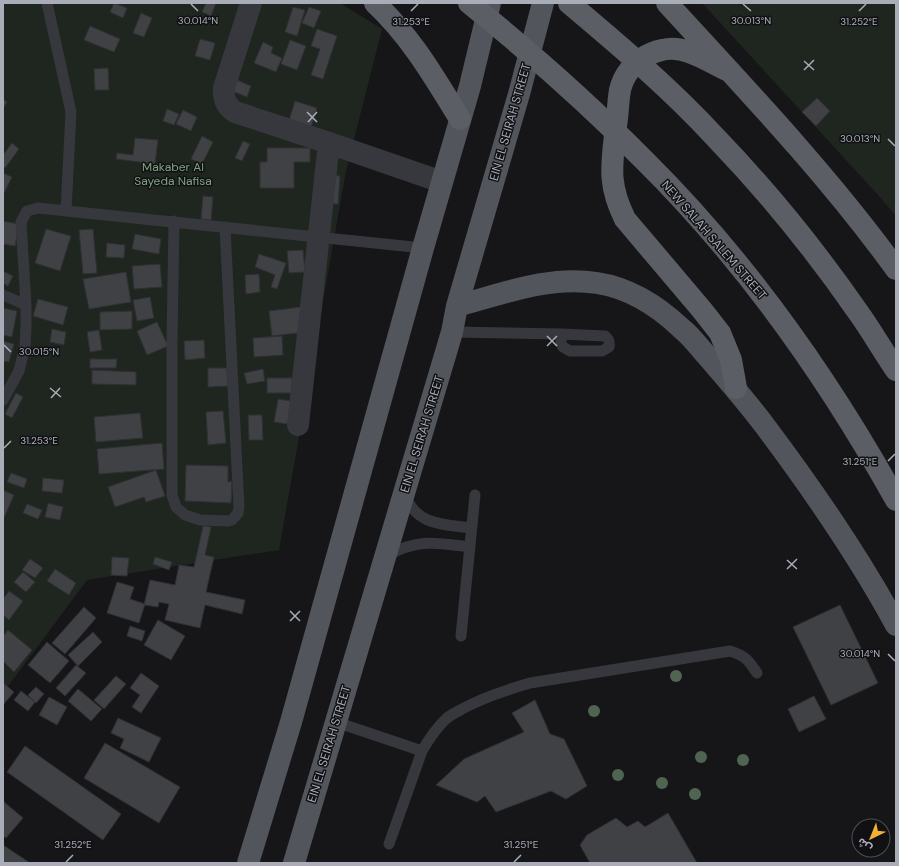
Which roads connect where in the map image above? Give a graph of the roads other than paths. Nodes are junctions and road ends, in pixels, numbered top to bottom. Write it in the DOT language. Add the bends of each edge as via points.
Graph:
graph roads {
  1 [pos="47,3"];
  2 [pos="251,3"];
  3 [pos="375,3"];
  4 [pos="469,3"];
  5 [pos="490,3"];
  6 [pos="543,3"];
  7 [pos="569,3"];
  8 [pos="667,3"];
  9 [pos="731,72"];
  10 [pos="460,119"];
  11 [pos="329,143"];
  12 [pos="442,182"];
  13 [pos="66,211"];
  14 [pos="174,221"];
  15 [pos="225,227"];
  16 [pos="318,238"];
  17 [pos="423,248"];
  18 [pos="896,269"];
  19 [pos="3,295"];
  20 [pos="26,305"];
  21 [pos="457,306"];
  22 [pos="452,332"];
  23 [pos="561,334"];
  24 [pos="896,370"];
  25 [pos="736,388"];
  26 [pos="3,400"];
  27 [pos="298,425"];
  28 [pos="404,494"];
  29 [pos="475,495"];
  30 [pos="896,500"];
  31 [pos="471,528"];
  32 [pos="470,547"];
  33 [pos="385,557"];
  34 [pos="896,625"];
  35 [pos="461,636"];
  36 [pos="757,673"];
  37 [pos="336,722"];
  38 [pos="422,751"];
  39 [pos="389,844"];
  40 [pos="248,863"];
  41 [pos="294,863"];
  1 -- 13 [label="lane" via="71,112"];
  2 -- 11 [label="street" via="224,88 225,102 235,112"];
  3 -- 10 [label="highway" via="416,49"];
  4 -- 30 [label="highway, NEW SALAH SALEM STREET, bridge" via="577,95 645,160 709,229 768,303 823,379 873,458"];
  5 -- 10 [label="main road"];
  6 -- 21 [label="main road, EIN EL SEIRAH STREET"];
  7 -- 24 [label="highway, bridge" via="662,84 716,137 767,193 815,252"];
  8 -- 9 [label="highway"];
  9 -- 18 [label="highway" via="820,172"];
  9 -- 25 [label="highway" via="678,49 656,51 643,57 625,77 620,90 612,178 618,205 625,218 720,333 731,360"];
  10 -- 12 [label="main road"];
  11 -- 12 [label="street"];
  11 -- 16 [label="street"];
  12 -- 17 [label="main road"];
  13 -- 14 [label="lane"];
  13 -- 20 [label="lane" via="38,208 27,211 20,222"];
  14 -- 15 [label="lane"];
  14 -- 15 [label="lane" via="172,495 176,507 185,515 200,520 228,521 236,517 239,507"];
  15 -- 16 [label="lane"];
  16 -- 17 [label="lane"];
  16 -- 27 [label="street"];
  17 -- 40 [label="main road" via="291,722"];
  19 -- 20 [label="lane"];
  20 -- 26 [label="lane" via="25,346 19,371"];
  21 -- 22 [label="main road, EIN EL SEIRAH STREET"];
  21 -- 25 [label="main road" via="557,282 577,281 616,287 650,304 683,329"];
  22 -- 23 [label="lane"];
  22 -- 28 [label="main road, EIN EL SEIRAH STREET"];
  25 -- 34 [label="main road" via="828,514 861,564"];
  28 -- 31 [label="lane" via="408,505 424,520"];
  28 -- 33 [label="main road, EIN EL SEIRAH STREET"];
  29 -- 31 [label="lane"];
  31 -- 32 [label="lane"];
  32 -- 33 [label="lane" via="419,543"];
  32 -- 35 [label="lane"];
  33 -- 37 [label="main road, EIN EL SEIRAH STREET"];
  36 -- 38 [label="lane" via="748,660 730,651 530,683 479,700 447,718 436,729"];
  37 -- 38 [label="lane"];
  37 -- 41 [label="main road, EIN EL SEIRAH STREET"];
  38 -- 39 [label="lane"];
}
